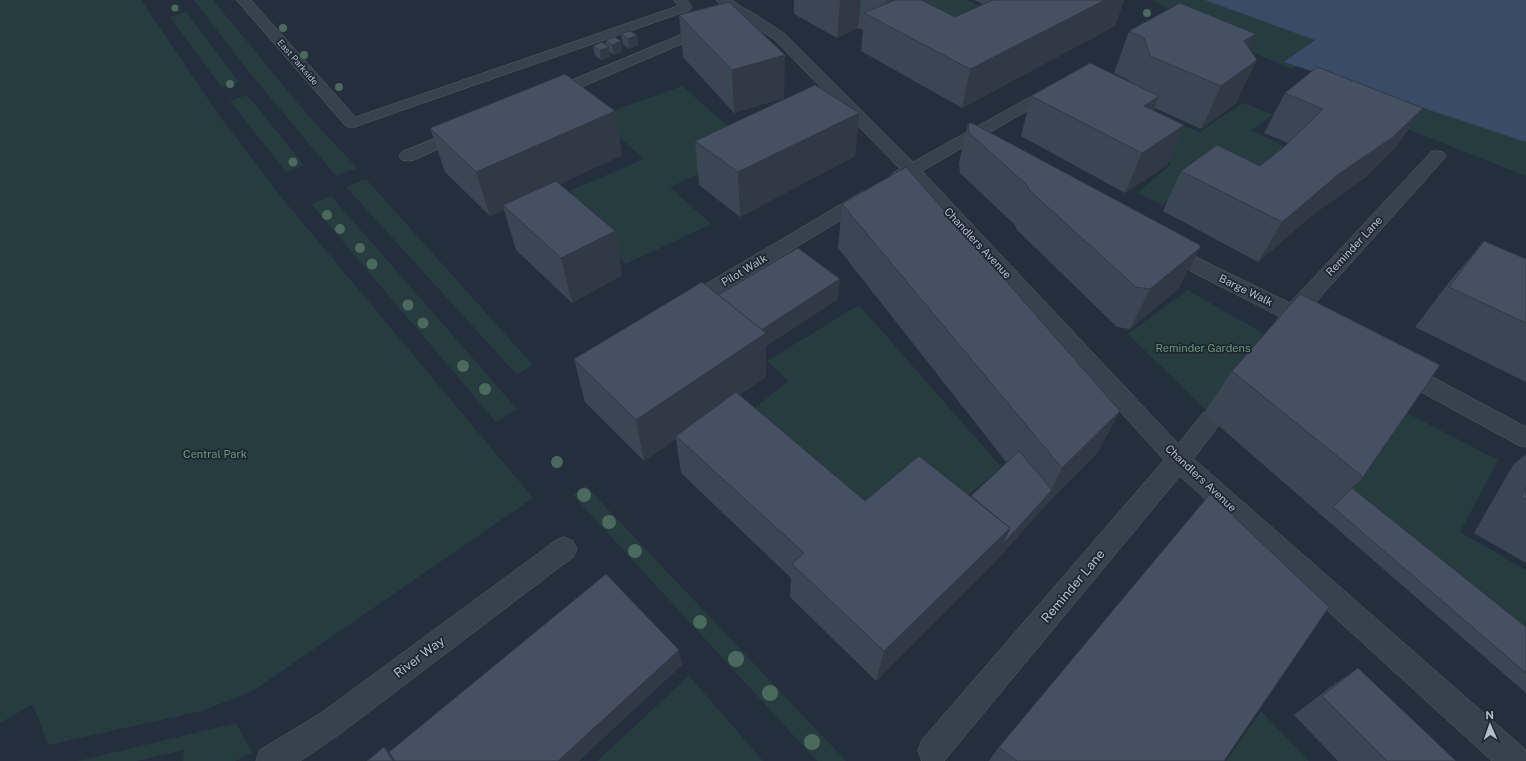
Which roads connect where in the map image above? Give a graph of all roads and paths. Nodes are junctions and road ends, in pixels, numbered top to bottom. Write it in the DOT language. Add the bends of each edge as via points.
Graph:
graph roads {
  1 [pos="244,0"];
  2 [pos="680,0"];
  3 [pos="723,0"];
  4 [pos="743,13"];
  5 [pos="1065,84"];
  6 [pos="539,100"];
  7 [pos="352,124"];
  8 [pos="474,128"];
  9 [pos="969,137"];
  10 [pos="990,149"];
  11 [pos="408,156"];
  12 [pos="1437,156"];
  13 [pos="911,170"];
  14 [pos="1148,238"];
  15 [pos="1293,312"];
  16 [pos="673,313"];
  17 [pos="1327,331"];
  18 [pos="1275,335"];
  19 [pos="1382,360"];
  20 [pos="1211,419"];
  21 [pos="1526,438"];
  22 [pos="1179,460"];
  23 [pos="564,549"];
  24 [pos="932,751"];
  25 [pos="270,761"];
  26 [pos="1515,761"];
  1 -- 7 [label="street, East Parkside"];
  2 -- 7 [label="lane" via="686,7"];
  3 -- 4 [label="street, Chandlers Avenue"];
  4 -- 6 [label="street"];
  4 -- 13 [label="street, Chandlers Avenue" via="780,37"];
  5 -- 9 [label="street"];
  8 -- 11 [label="street"];
  9 -- 10 [label="street"];
  9 -- 13 [label="street"];
  12 -- 15 [label="street, Reminder Lane"];
  13 -- 16 [label="street, Pilot Walk"];
  13 -- 22 [label="street, Chandlers Avenue"];
  14 -- 15 [label="street, Barge Walk" via="1203,269"];
  15 -- 17 [label="street, Barge Walk"];
  15 -- 18 [label="street, Reminder Lane"];
  19 -- 21 [label="street"];
  20 -- 22 [label="street, Reminder Lane"];
  22 -- 24 [label="street, Reminder Lane"];
  22 -- 26 [label="street, Chandlers Avenue"];
  23 -- 25 [label="street, River Way" via="331,723 282,756"];
}
